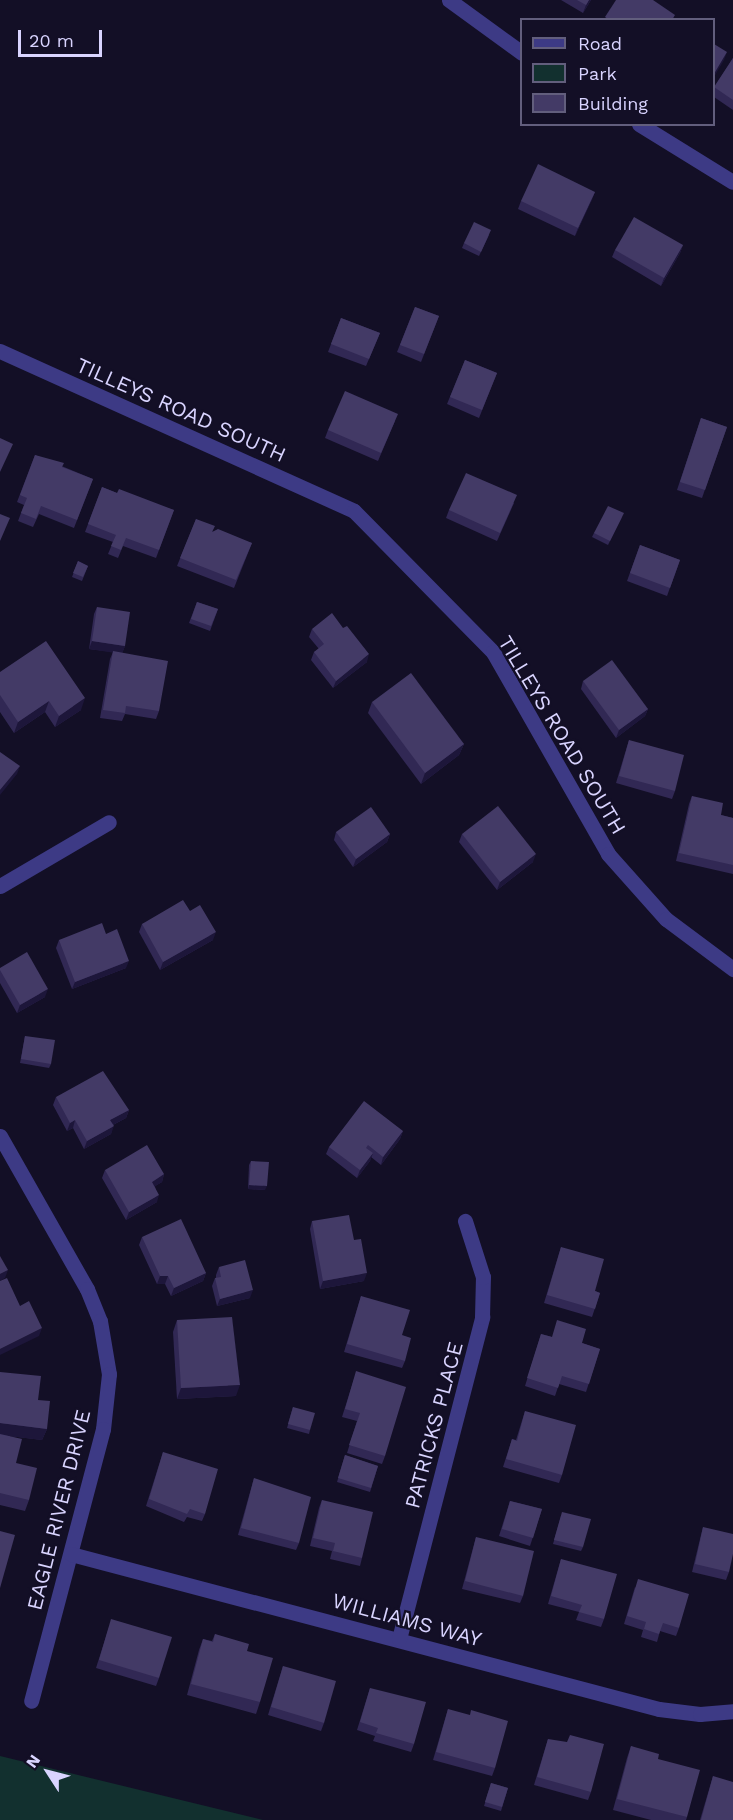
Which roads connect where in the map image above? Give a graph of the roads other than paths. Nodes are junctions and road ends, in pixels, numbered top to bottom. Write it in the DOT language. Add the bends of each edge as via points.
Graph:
graph roads {
  1 [pos="449,0"];
  2 [pos="520,52"];
  3 [pos="642,126"];
  4 [pos="733,182"];
  5 [pos="0,351"];
  6 [pos="109,822"];
  7 [pos="0,886"];
  8 [pos="733,969"];
  9 [pos="2,1143"];
  10 [pos="465,1221"];
  11 [pos="71,1554"];
  12 [pos="399,1639"];
  13 [pos="31,1701"];
  14 [pos="733,1711"];
  1 -- 2 [label="street"];
  3 -- 4 [label="street"];
  5 -- 8 [label="street, TILLEYS ROAD SOUTH" via="354,511 492,652 608,854 666,919"];
  6 -- 7 [label="street"];
  9 -- 11 [label="street, EAGLE RIVER DRIVE" via="87,1289 107,1356 105,1420"];
  10 -- 12 [label="street, PATRICKS PLACE" via="483,1277 483,1317"];
  11 -- 12 [label="street, WILLIAMS WAY"];
  11 -- 13 [label="street, EAGLE RIVER DRIVE"];
  12 -- 14 [label="street, WILLIAMS WAY" via="659,1709 700,1714"];
}
